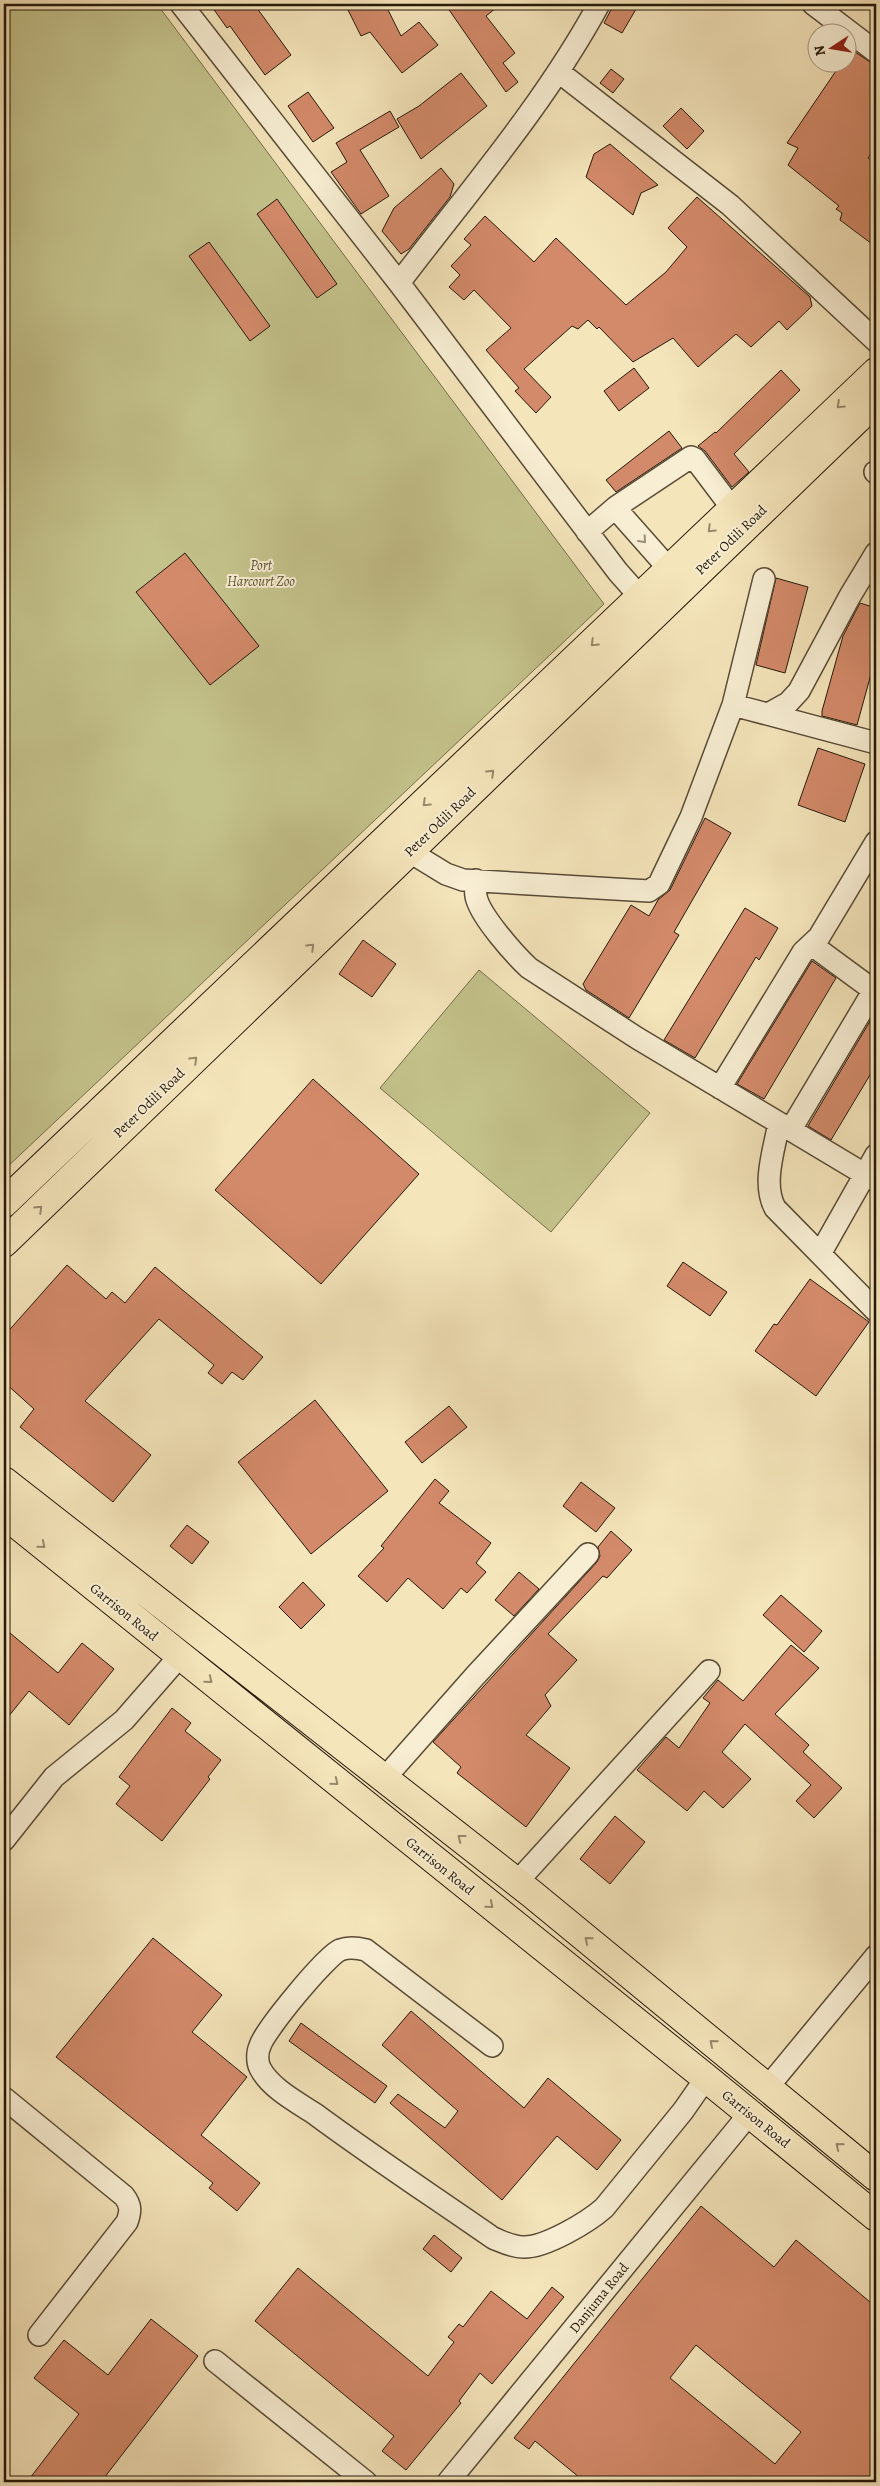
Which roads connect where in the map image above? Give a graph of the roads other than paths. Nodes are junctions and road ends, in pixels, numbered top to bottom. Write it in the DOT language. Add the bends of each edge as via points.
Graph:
graph roads {
  1 [pos="181,4"];
  2 [pos="599,4"];
  3 [pos="813,4"];
  4 [pos="876,52"];
  5 [pos="559,72"];
  6 [pos="399,283"];
  7 [pos="876,341"];
  8 [pos="876,372"];
  9 [pos="876,401"];
  10 [pos="732,508"];
  11 [pos="616,510"];
  12 [pos="587,532"];
  13 [pos="876,554"];
  14 [pos="670,570"];
  15 [pos="764,579"];
  16 [pos="648,606"];
  17 [pos="733,704"];
  18 [pos="770,713"];
  19 [pos="876,743"];
  20 [pos="876,842"];
  21 [pos="410,852"];
  22 [pos="476,880"];
  23 [pos="812,945"];
  24 [pos="875,991"];
  25 [pos="720,1088"];
  26 [pos="785,1126"];
  27 [pos="876,1155"];
  28 [pos="871,1178"];
  29 [pos="4,1203"];
  30 [pos="4,1243"];
  31 [pos="820,1254"];
  32 [pos="876,1311"];
  33 [pos="4,1481"];
  34 [pos="4,1514"];
  35 [pos="588,1554"];
  36 [pos="179,1657"];
  37 [pos="709,1671"];
  38 [pos="384,1778"];
  39 [pos="4,1840"];
  40 [pos="517,1882"];
  41 [pos="876,1956"];
  42 [pos="492,2046"];
  43 [pos="706,2078"];
  44 [pos="767,2088"];
  45 [pos="4,2098"];
  46 [pos="750,2113"];
  47 [pos="876,2177"];
  48 [pos="876,2218"];
  49 [pos="39,2335"];
  50 [pos="215,2361"];
  51 [pos="366,2482"];
  52 [pos="448,2482"];
  1 -- 6 [label="street"];
  2 -- 5 [label="street"];
  3 -- 4 [label="street"];
  5 -- 6 [label="street"];
  5 -- 7 [label="street" via="730,205"];
  6 -- 12 [label="street"];
  8 -- 10 [label="main road, Peter Odili Road, one-way"];
  9 -- 16 [label="main road, Peter Odili Road"];
  10 -- 11 [label="street" via="695,459 690,457"];
  10 -- 14 [label="main road, Peter Odili Road, one-way"];
  11 -- 12 [label="street"];
  11 -- 14 [label="street, one-way"];
  12 -- 16 [label="street"];
  13 -- 18 [label="street" via="799,691 788,703"];
  14 -- 16 [label="main road, Peter Odili Road"];
  15 -- 17 [label="street"];
  21 -- 16 [label="main road, Peter Odili Road, one-way"];
  16 -- 29 [label="main road, Peter Odili Road, one-way"];
  17 -- 18 [label="street"];
  17 -- 22 [label="street" via="690,817 659,884 649,891"];
  18 -- 19 [label="street"];
  20 -- 23 [label="street"];
  21 -- 22 [label="street" via="446,874"];
  30 -- 21 [label="main road, Peter Odili Road, one-way"];
  22 -- 25 [label="street" via="479,906 514,954 529,968"];
  23 -- 24 [label="street"];
  23 -- 25 [label="street" via="803,952"];
  24 -- 26 [label="street"];
  25 -- 26 [label="street"];
  26 -- 28 [label="street"];
  26 -- 31 [label="street" via="769,1184 769,1198"];
  27 -- 28 [label="street"];
  28 -- 31 [label="street"];
  31 -- 32 [label="street"];
  33 -- 38 [label="main road, Garrison Road"];
  34 -- 36 [label="main road, Garrison Road, one-way"];
  35 -- 38 [label="street"];
  36 -- 39 [label="street" via="124,1720 54,1777"];
  36 -- 43 [label="main road, Garrison Road, one-way"];
  37 -- 40 [label="street"];
  40 -- 38 [label="main road, Garrison Road, one-way"];
  44 -- 40 [label="main road, Garrison Road, one-way"];
  41 -- 44 [label="street"];
  42 -- 43 [label="street" via="366,1950 355,1948 340,1950 324,1962 269,2030 260,2045 258,2058 264,2075 276,2087 493,2238 525,2248 542,2244 594,2217 604,2208"];
  43 -- 46 [label="main road, Garrison Road"];
  47 -- 44 [label="main road, Garrison Road, one-way"];
  45 -- 49 [label="street" via="130,2203 131,2213 127,2222"];
  46 -- 48 [label="main road, Garrison Road"];
  46 -- 52 [label="street, Danjuma Road"];
  50 -- 51 [label="street"];
}
